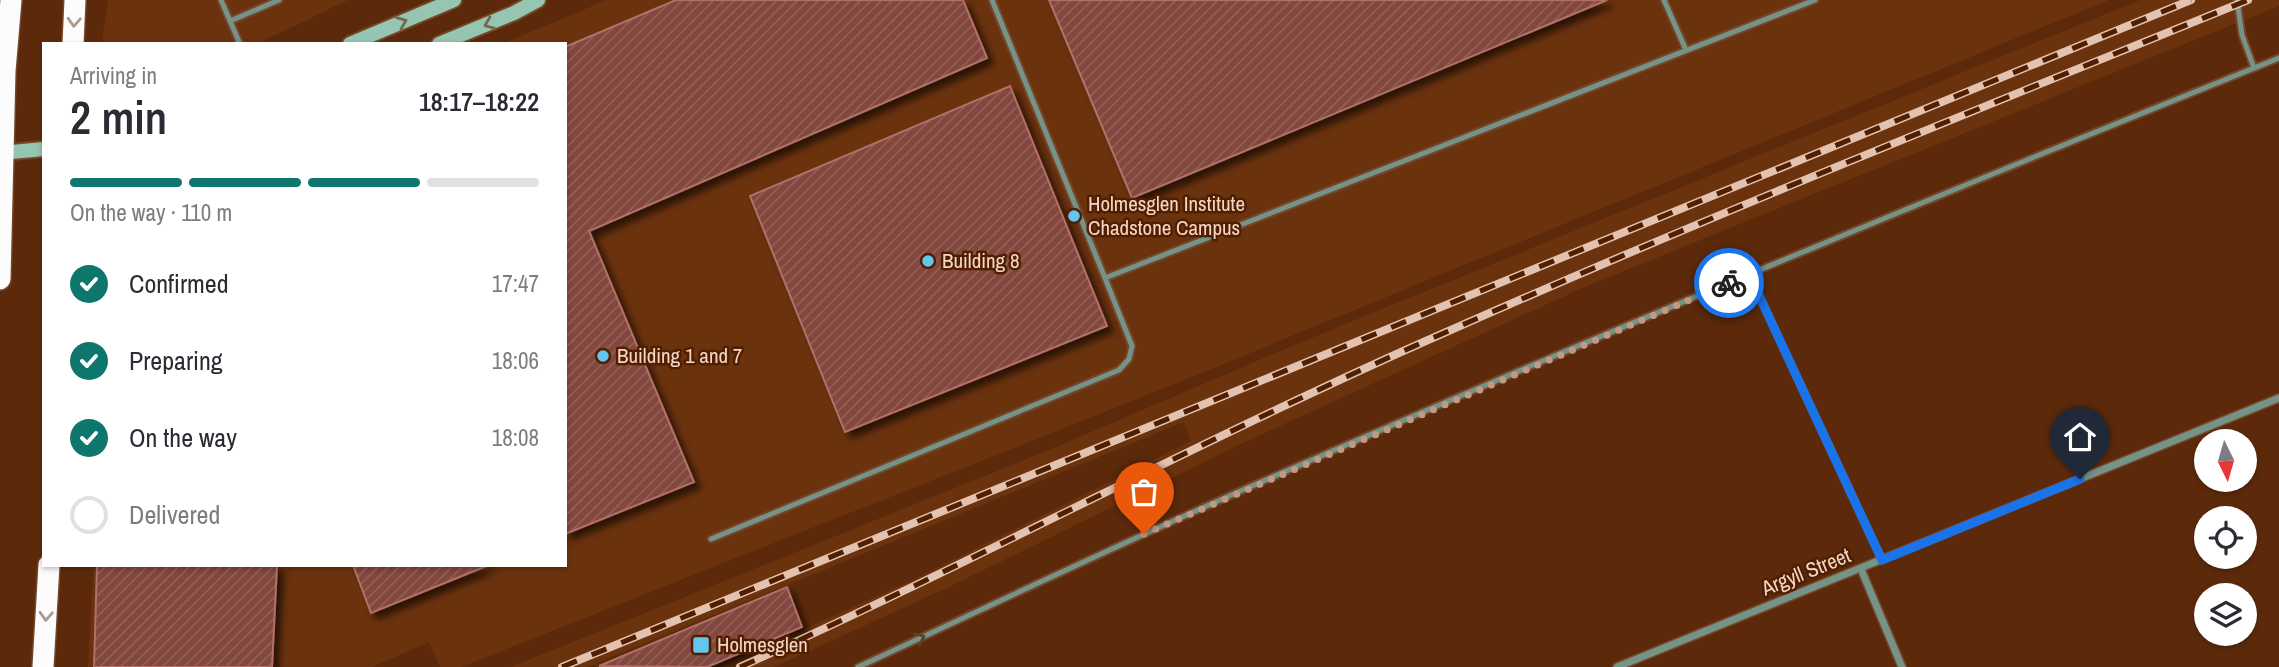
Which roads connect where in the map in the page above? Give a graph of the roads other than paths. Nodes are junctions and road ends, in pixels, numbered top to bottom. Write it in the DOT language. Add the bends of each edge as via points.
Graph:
graph roads {
  1 [pos="11,0"];
  2 [pos="75,0"];
  3 [pos="221,0"];
  4 [pos="279,0"];
  5 [pos="454,0"];
  6 [pos="538,0"];
  7 [pos="992,0"];
  8 [pos="1664,0"];
  9 [pos="1815,0"];
  10 [pos="2237,0"];
  11 [pos="230,21"];
  12 [pos="73,42"];
  13 [pos="239,42"];
  14 [pos="355,42"];
  15 [pos="444,42"];
  16 [pos="1686,50"];
  17 [pos="2279,58"];
  18 [pos="2254,68"];
  19 [pos="42,149"];
  20 [pos="1,153"];
  21 [pos="1749,274"];
  22 [pos="1105,278"];
  23 [pos="0,279"];
  24 [pos="2279,398"];
  25 [pos="711,539"];
  26 [pos="1882,560"];
  27 [pos="49,567"];
  28 [pos="1861,569"];
  29 [pos="43,667"];
  30 [pos="858,667"];
  31 [pos="1617,667"];
  32 [pos="1902,667"];
  1 -- 20 [label="highway"];
  2 -- 12 [label="highway, one-way"];
  3 -- 11 [label="lane"];
  4 -- 11 [label="lane"];
  14 -- 5 [label="main road, one-way"];
  6 -- 15 [label="main road, one-way"];
  7 -- 22 [label="lane"];
  8 -- 16 [label="lane"];
  9 -- 16 [label="lane"];
  10 -- 18 [label="lane" via="2242,35"];
  11 -- 13 [label="lane"];
  16 -- 22 [label="lane"];
  17 -- 18 [label="lane"];
  18 -- 21 [label="lane"];
  19 -- 20 [label="main road"];
  20 -- 23 [label="highway"];
  21 -- 26 [label="lane"];
  30 -- 21 [label="lane, one-way" via="1259,482"];
  22 -- 25 [label="lane" via="1132,346 1129,359 1119,370"];
  24 -- 26 [label="street, Argyll Street"];
  26 -- 28 [label="street, Argyll Street"];
  27 -- 29 [label="highway, one-way"];
  28 -- 31 [label="street, Argyll Street"];
  28 -- 32 [label="street"];
}
